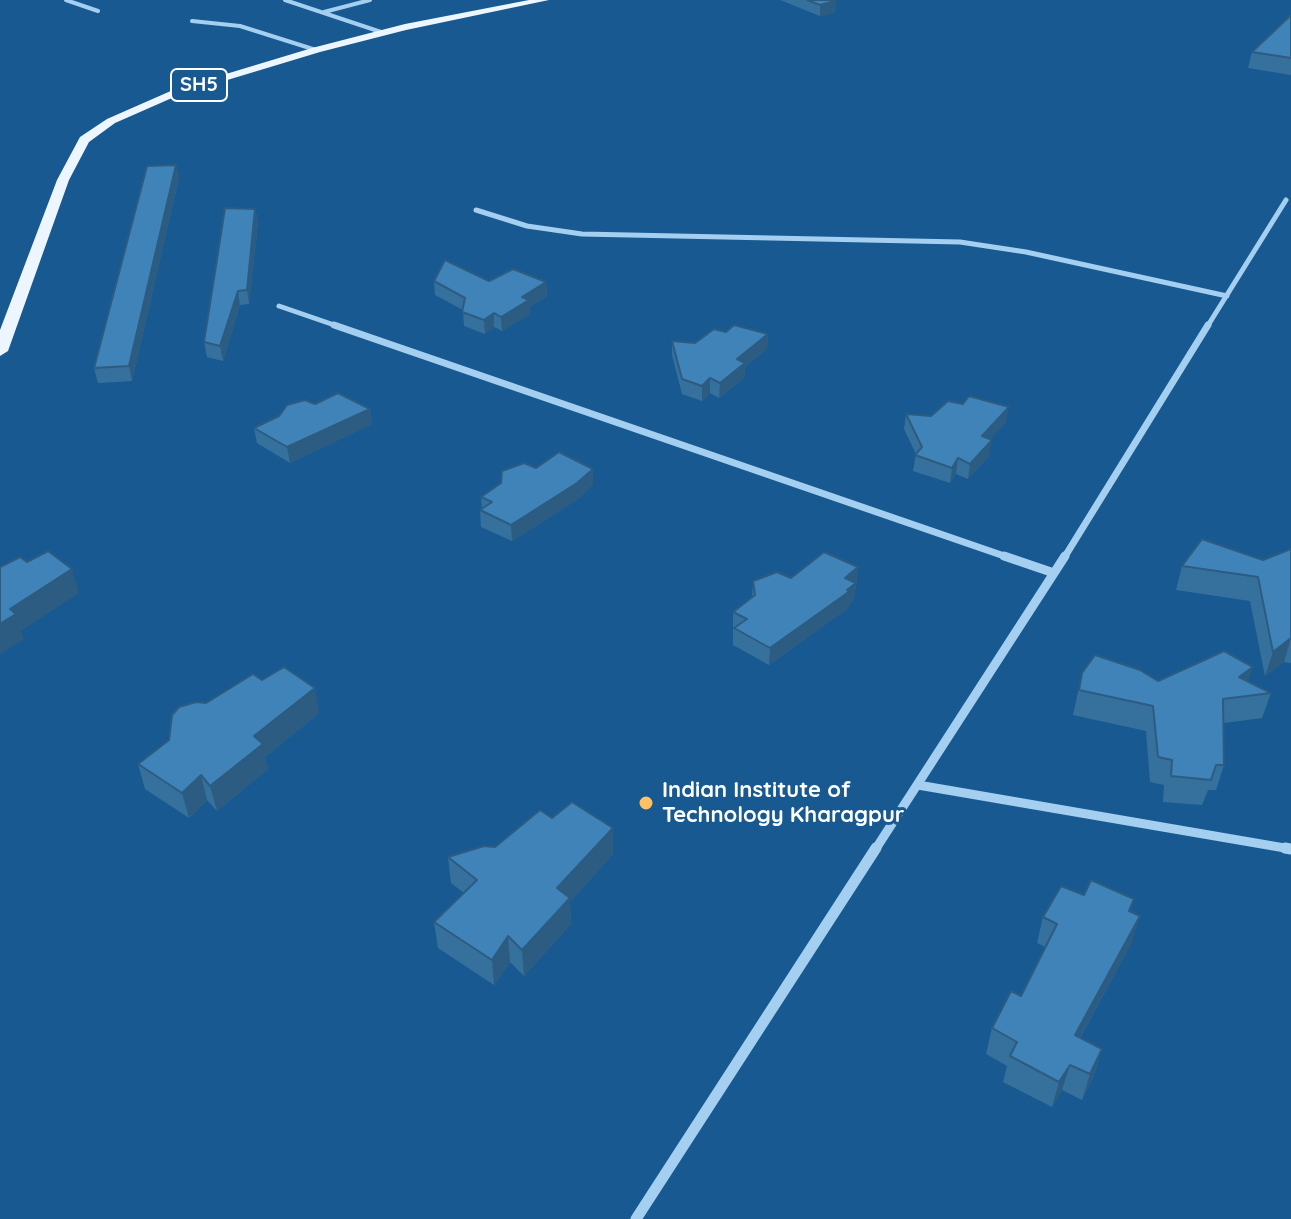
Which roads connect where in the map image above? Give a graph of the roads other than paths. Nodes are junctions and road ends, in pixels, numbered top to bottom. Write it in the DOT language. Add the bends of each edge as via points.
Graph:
graph roads {
  1 [pos="66,0"];
  2 [pos="285,0"];
  3 [pos="370,0"];
  4 [pos="544,0"];
  5 [pos="98,11"];
  6 [pos="322,12"];
  7 [pos="192,21"];
  8 [pos="381,32"];
  9 [pos="316,50"];
  10 [pos="1286,200"];
  11 [pos="476,210"];
  12 [pos="1227,296"];
  13 [pos="279,306"];
  14 [pos="0,351"];
  15 [pos="1054,573"];
  16 [pos="918,785"];
  17 [pos="1291,849"];
  18 [pos="636,1219"];
  1 -- 5 [label="street"];
  2 -- 6 [label="street"];
  3 -- 6 [label="street"];
  4 -- 8 [label="main road, SH5"];
  6 -- 8 [label="street"];
  7 -- 9 [label="street" via="240,26"];
  8 -- 9 [label="main road, SH5"];
  9 -- 14 [label="main road, SH5" via="142,105 84,140 63,180"];
  10 -- 12 [label="street"];
  11 -- 12 [label="street" via="527,226 582,234 960,242"];
  12 -- 15 [label="street"];
  13 -- 15 [label="street"];
  15 -- 16 [label="street"];
  16 -- 17 [label="street"];
  16 -- 18 [label="street"];
}
